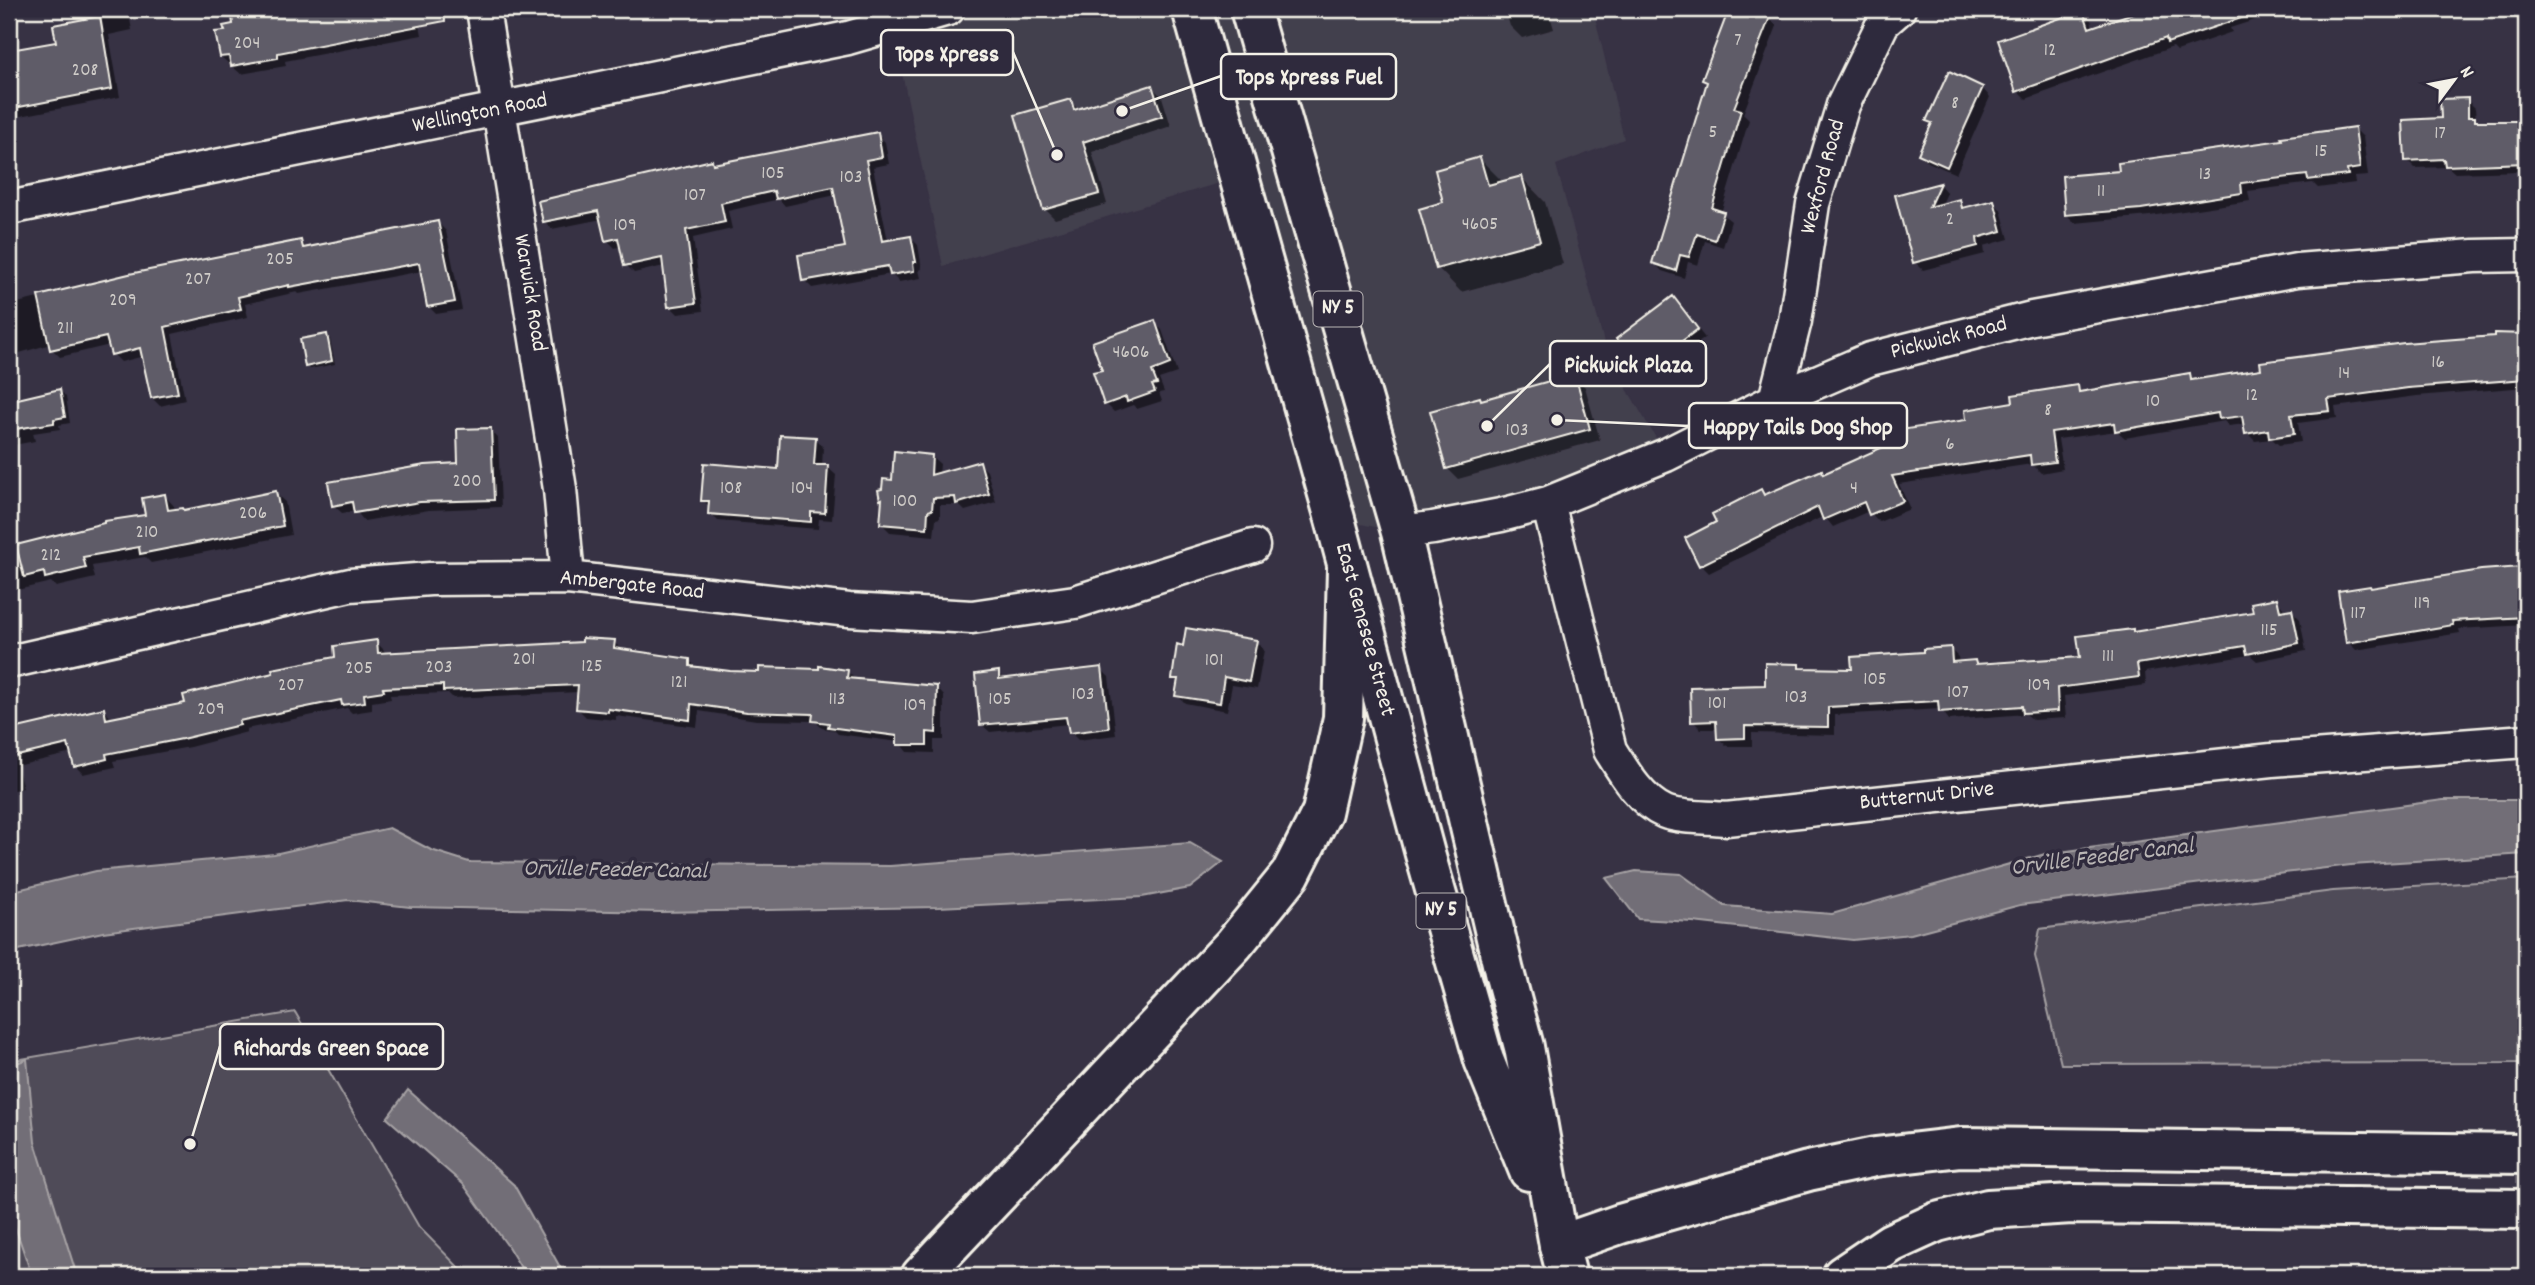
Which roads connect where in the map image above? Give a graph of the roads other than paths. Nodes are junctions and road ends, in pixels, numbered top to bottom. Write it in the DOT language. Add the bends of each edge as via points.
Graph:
graph roads {
  1 [pos="483,9"];
  2 [pos="948,9"];
  3 [pos="1192,9"];
  4 [pos="1250,9"];
  5 [pos="1267,9"];
  6 [pos="1899,9"];
  7 [pos="1274,86"];
  8 [pos="500,110"];
  9 [pos="9,208"];
  10 [pos="2526,255"];
  11 [pos="1775,400"];
  12 [pos="1548,503"];
  13 [pos="1335,519"];
  14 [pos="1401,532"];
  15 [pos="1253,546"];
  16 [pos="1347,569"];
  17 [pos="568,578"];
  18 [pos="9,662"];
  19 [pos="2526,741"];
  20 [pos="2526,1154"];
  21 [pos="2526,1209"];
  22 [pos="1563,1261"];
  23 [pos="921,1276"];
  24 [pos="1842,1276"];
  1 -- 8 [label="street, Warwick Road"];
  2 -- 8 [label="street, Wellington Road" via="848,38"];
  3 -- 13 [label="main road, East Genesee Street / NY 5"];
  4 -- 7 [label="main road"];
  5 -- 7 [label="main road, NY 5"];
  6 -- 11 [label="street, Wexford Road" via="1883,23 1843,105 1813,204 1795,321"];
  7 -- 14 [label="main road, NY 5"];
  8 -- 9 [label="street, Wellington Road"];
  8 -- 17 [label="street, Warwick Road" via="561,489"];
  10 -- 11 [label="street, Pickwick Road" via="2297,270 2032,318 1870,359"];
  11 -- 12 [label="street, Pickwick Road" via="1666,455"];
  12 -- 14 [label="street, Pickwick Road"];
  12 -- 19 [label="street, Butternut Drive" via="1610,750 1628,780 1666,812 1726,819 2272,760"];
  13 -- 14 [label="main road"];
  13 -- 16 [label="main road, East Genesee Street / NY 5"];
  14 -- 22 [label="main road, NY 5" via="1524,1047"];
  15 -- 17 [label="street, Ambergate Road" via="1075,602 972,617 849,610"];
  16 -- 22 [label="main road, East Genesee Street / NY 5" via="1484,1060"];
  16 -- 23 [label="main road" via="1343,718 1322,812 1290,875 1234,944"];
  17 -- 18 [label="street, Ambergate Road" via="350,585"];
  20 -- 22 [label="main road" via="1961,1147 1808,1171 1620,1224"];
  21 -- 24 [label="main road" via="2072,1203 1988,1209 1937,1222 1891,1243"];
}
